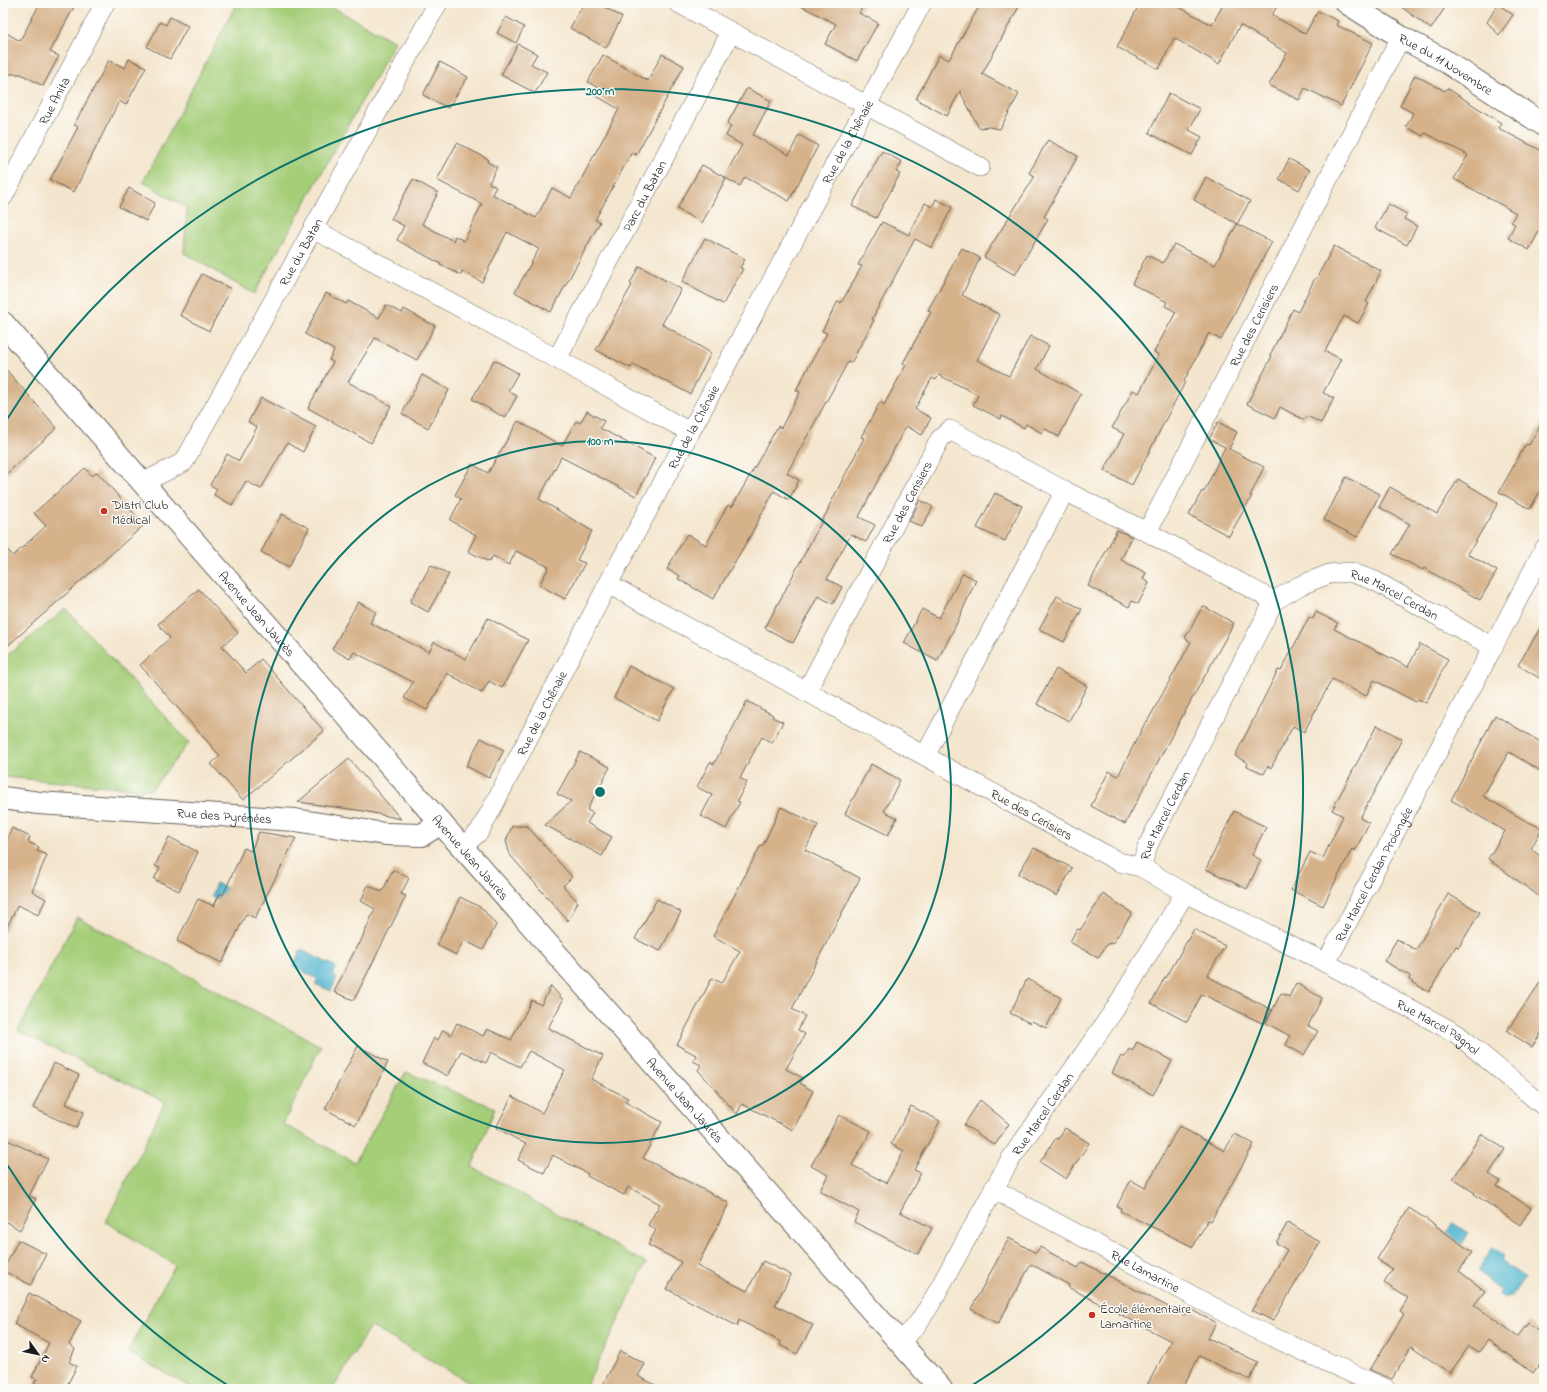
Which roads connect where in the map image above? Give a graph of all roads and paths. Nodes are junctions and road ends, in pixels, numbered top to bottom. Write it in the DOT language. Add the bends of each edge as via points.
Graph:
graph roads {
  1 [pos="104,3"];
  2 [pos="438,3"];
  3 [pos="678,3"];
  4 [pos="922,3"];
  5 [pos="1348,3"];
  6 [pos="731,32"];
  7 [pos="1401,37"];
  8 [pos="866,105"];
  9 [pos="1544,125"];
  10 [pos="980,167"];
  11 [pos="3,197"];
  12 [pos="313,229"];
  13 [pos="3,323"];
  14 [pos="557,359"];
  15 [pos="690,432"];
  16 [pos="144,482"];
  17 [pos="1065,491"];
  18 [pos="1147,532"];
  19 [pos="1544,550"];
  20 [pos="608,584"];
  21 [pos="1274,601"];
  22 [pos="1493,647"];
  23 [pos="806,692"];
  24 [pos="925,756"];
  25 [pos="3,798"];
  26 [pos="441,823"];
  27 [pos="462,847"];
  28 [pos="1141,867"];
  29 [pos="1185,893"];
  30 [pos="1326,963"];
  31 [pos="1542,1104"];
  32 [pos="993,1189"];
  33 [pos="900,1342"];
  34 [pos="936,1387"];
  35 [pos="1386,1389"];
  1 -- 11 [label="street, Rue Anita"];
  2 -- 12 [label="street, Rue du Batan"];
  3 -- 6 [label="street"];
  4 -- 8 [label="street, Rue de la Chênaie"];
  5 -- 7 [label="main road, Rue du 11 Novembre"];
  6 -- 8 [label="street"];
  6 -- 14 [label="street, Parc du Batan"];
  7 -- 9 [label="main road, Rue du 11 Novembre" via="1442,59"];
  7 -- 18 [label="street, Rue des Cerisiers"];
  8 -- 10 [label="street"];
  8 -- 15 [label="street, Rue de la Chênaie"];
  12 -- 14 [label="street"];
  12 -- 16 [label="street, Rue du Batan" via="184,462"];
  13 -- 16 [label="main road, Avenue Jean Jaurès"];
  14 -- 15 [label="street"];
  15 -- 20 [label="street, Rue de la Chênaie"];
  16 -- 26 [label="main road, Avenue Jean Jaurès"];
  17 -- 18 [label="street, Rue des Cerisiers"];
  17 -- 23 [label="street, Rue des Cerisiers" via="950,430 940,439"];
  17 -- 24 [label="street"];
  18 -- 21 [label="street"];
  19 -- 22 [label="street"];
  20 -- 23 [label="street, Rue des Cerisiers"];
  20 -- 27 [label="street, Rue de la Chênaie" via="479,832"];
  21 -- 22 [label="street, Rue Marcel Cerdan" via="1300,586 1329,574 1350,572 1375,581"];
  21 -- 28 [label="street, Rue Marcel Cerdan" via="1148,845"];
  22 -- 30 [label="street, Rue Marcel Cerdan Prolongée"];
  23 -- 24 [label="street, Rue des Cerisiers"];
  24 -- 28 [label="street, Rue des Cerisiers" via="1119,862"];
  25 -- 26 [label="main road, Rue des Pyrénées" via="39,803 295,820 385,834 422,835"];
  26 -- 27 [label="main road, Avenue Jean Jaurès"];
  27 -- 33 [label="main road, Avenue Jean Jaurès"];
  28 -- 29 [label="street, Rue Marcel Cerdan"];
  29 -- 30 [label="street"];
  29 -- 32 [label="street, Rue Marcel Cerdan" via="1115,1009 1010,1160"];
  30 -- 31 [label="street, Rue Marcel Pagnol" via="1457,1034"];
  32 -- 33 [label="street, Rue Marcel Cerdan" via="930,1305 916,1326"];
  32 -- 35 [label="street, Rue Lamartine" via="1254,1328"];
  33 -- 34 [label="main road, Avenue Jean Jaurès"];
}
